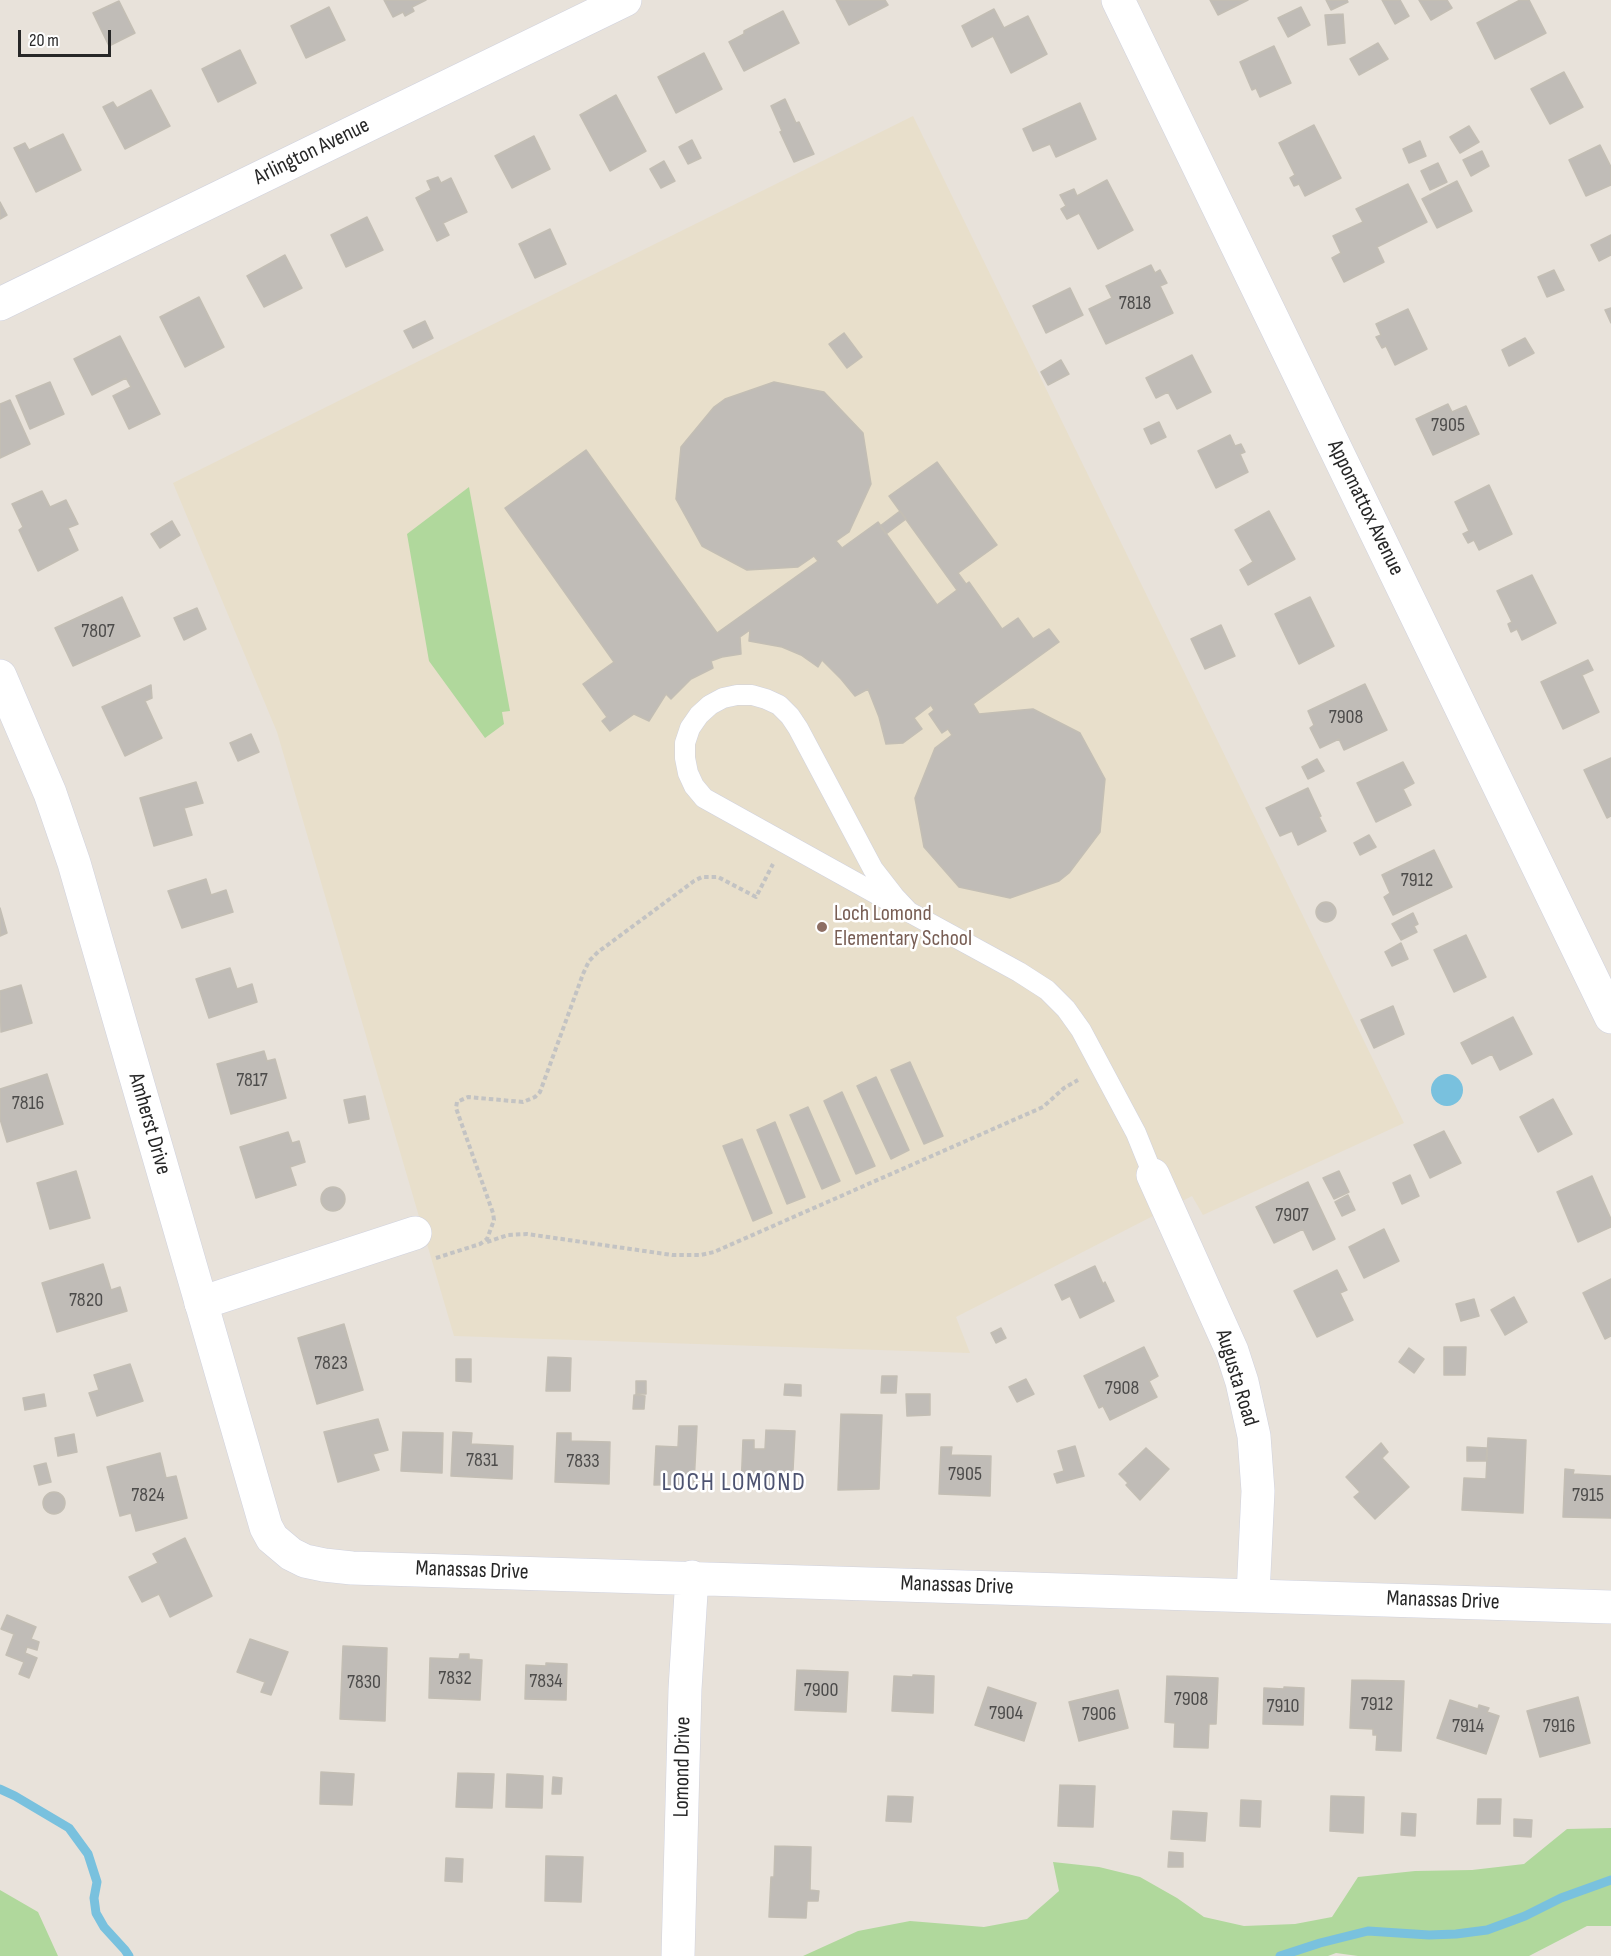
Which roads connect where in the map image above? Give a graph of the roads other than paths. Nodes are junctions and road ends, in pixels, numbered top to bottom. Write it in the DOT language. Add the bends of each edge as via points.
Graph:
graph roads {
  1 [pos="625,0"];
  2 [pos="1118,0"];
  3 [pos="0,304"];
  4 [pos="0,676"];
  5 [pos="909,912"];
  6 [pos="1611,1017"];
  7 [pos="1153,1175"];
  8 [pos="413,1234"];
  9 [pos="201,1303"];
  10 [pos="304,1561"];
  11 [pos="692,1577"];
  12 [pos="1253,1595"];
  13 [pos="1611,1607"];
  14 [pos="678,1956"];
  1 -- 3 [label="street, Arlington Avenue"];
  2 -- 6 [label="street, Appomattox Avenue"];
  4 -- 9 [label="street, Amherst Drive" via="50,793 74,863"];
  5 -- 5 [label="lane" via="873,869 790,716 779,705 737,694 710,705 699,715 690,728 685,758 694,786 704,798"];
  5 -- 7 [label="lane" via="1019,972 1066,1008 1082,1030 1136,1133"];
  7 -- 12 [label="street, Augusta Road" via="1232,1351 1242,1382 1254,1437 1258,1491"];
  8 -- 9 [label="street"];
  9 -- 10 [label="street, Amherst Drive" via="266,1527 280,1546"];
  10 -- 11 [label="street, Manassas Drive" via="352,1568"];
  11 -- 12 [label="street, Manassas Drive"];
  11 -- 14 [label="street, Lomond Drive"];
  12 -- 13 [label="street, Manassas Drive"];
}
